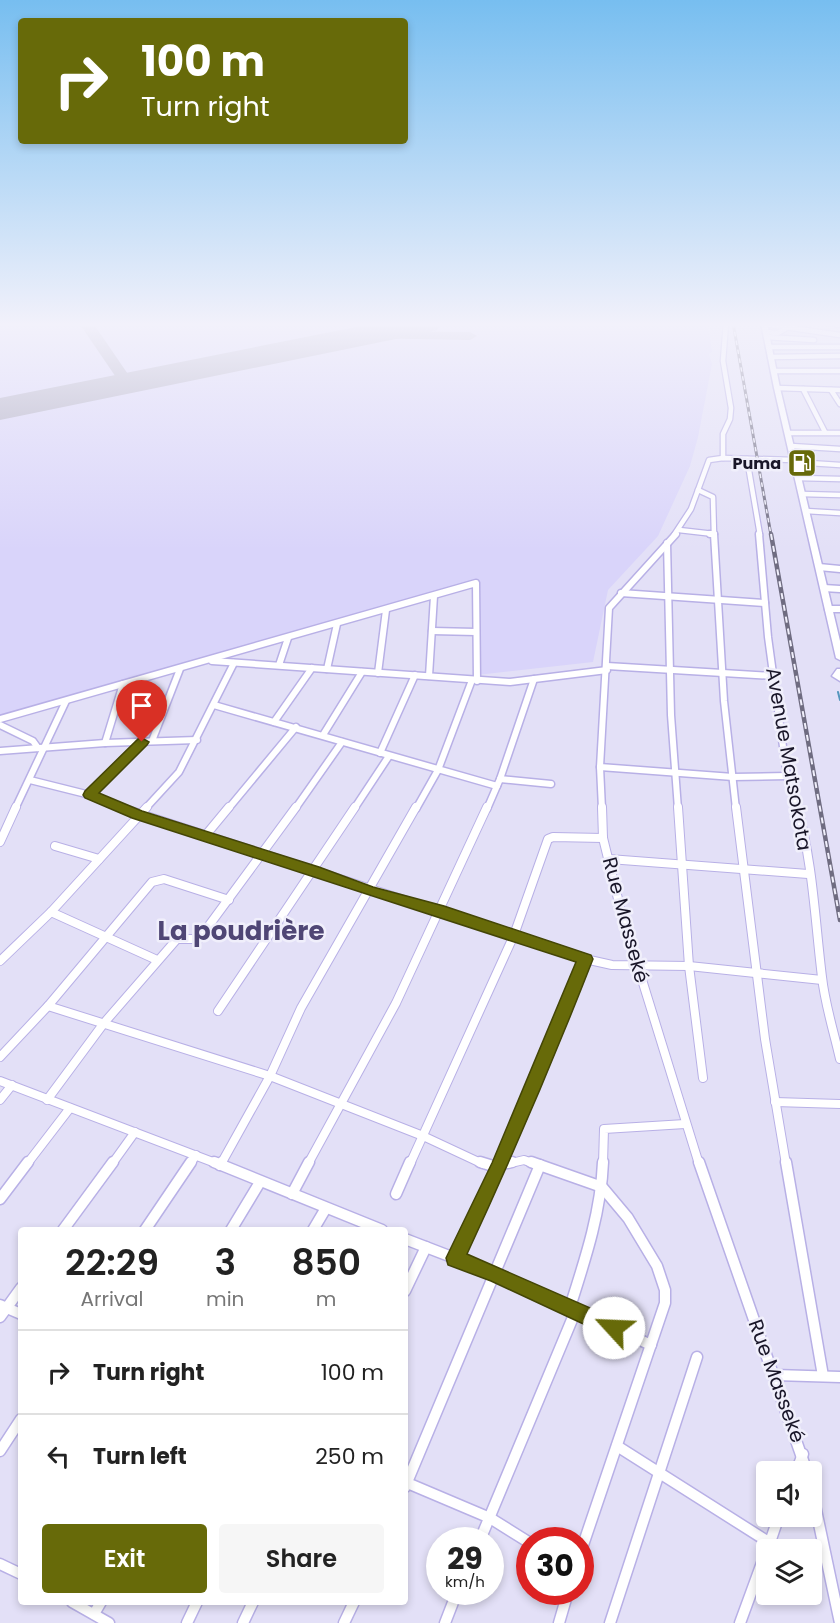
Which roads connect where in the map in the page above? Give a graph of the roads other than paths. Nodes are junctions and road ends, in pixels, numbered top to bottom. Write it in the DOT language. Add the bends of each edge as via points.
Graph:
graph roads {
  1 [pos="729,399"];
  2 [pos="780,399"];
  3 [pos="808,399"];
  4 [pos="825,432"];
  5 [pos="788,433"];
  6 [pos="840,433"];
  7 [pos="791,446"];
  8 [pos="840,449"];
  9 [pos="723,458"];
  10 [pos="747,459"];
  11 [pos="794,461"];
  12 [pos="840,465"];
  13 [pos="798,478"];
  14 [pos="840,479"];
  15 [pos="698,490"];
  16 [pos="802,494"];
  17 [pos="840,495"];
  18 [pos="806,511"];
  19 [pos="840,514"];
  20 [pos="679,530"];
  21 [pos="714,534"];
  22 [pos="667,543"];
  23 [pos="819,567"];
  24 [pos="840,569"];
  25 [pos="824,588"];
  26 [pos="840,589"];
  27 [pos="621,593"];
  28 [pos="435,596"];
  29 [pos="668,597"];
  30 [pos="717,601"];
  31 [pos="765,603"];
  32 [pos="828,609"];
  33 [pos="840,609"];
  34 [pos="386,610"];
  35 [pos="337,624"];
  36 [pos="432,631"];
  37 [pos="476,632"];
  38 [pos="288,638"];
  39 [pos="840,658"];
  40 [pos="207,661"];
  41 [pos="234,663"];
  42 [pos="279,666"];
  43 [pos="312,668"];
  44 [pos="607,668"];
  45 [pos="669,668"];
  46 [pos="180,669"];
  47 [pos="327,669"];
  48 [pos="840,671"];
  49 [pos="362,672"];
  50 [pos="721,672"];
  51 [pos="378,673"];
  52 [pos="415,675"];
  53 [pos="429,676"];
  54 [pos="774,676"];
  55 [pos="534,679"];
  56 [pos="840,679"];
  57 [pos="474,680"];
  58 [pos="123,684"];
  59 [pos="66,701"];
  60 [pos="214,705"];
  61 [pos="0,719"];
  62 [pos="274,722"];
  63 [pos="0,725"];
  64 [pos="296,728"];
  65 [pos="323,735"];
  66 [pos="197,740"];
  67 [pos="152,741"];
  68 [pos="142,742"];
  69 [pos="342,742"];
  70 [pos="105,743"];
  71 [pos="40,747"];
  72 [pos="0,751"];
  73 [pos="380,753"];
  74 [pos="389,756"];
  75 [pos="600,767"];
  76 [pos="438,770"];
  77 [pos="676,773"];
  78 [pos="787,776"];
  79 [pos="733,777"];
  80 [pos="30,780"];
  81 [pos="499,782"];
  82 [pos="551,784"];
  83 [pos="90,795"];
  84 [pos="137,815"];
  85 [pos="205,836"];
  86 [pos="603,838"];
  87 [pos="0,842"];
  88 [pos="56,846"];
  89 [pos="263,854"];
  90 [pos="99,859"];
  91 [pos="609,859"];
  92 [pos="682,865"];
  93 [pos="744,869"];
  94 [pos="314,871"];
  95 [pos="808,874"];
  96 [pos="369,891"];
  97 [pos="228,900"];
  98 [pos="439,910"];
  99 [pos="51,912"];
  100 [pos="514,935"];
  101 [pos="107,937"];
  102 [pos="585,959"];
  103 [pos="157,960"];
  104 [pos="0,962"];
  105 [pos="637,965"];
  106 [pos="689,966"];
  107 [pos="756,974"];
  108 [pos="822,980"];
  109 [pos="48,1006"];
  110 [pos="218,1011"];
  111 [pos="104,1023"];
  112 [pos="0,1057"];
  113 [pos="840,1059"];
  114 [pos="270,1076"];
  115 [pos="703,1078"];
  116 [pos="0,1081"];
  117 [pos="12,1085"];
  118 [pos="0,1100"];
  119 [pos="47,1100"];
  120 [pos="341,1102"];
  121 [pos="776,1102"];
  122 [pos="840,1104"];
  123 [pos="70,1108"];
  124 [pos="685,1124"];
  125 [pos="135,1132"];
  126 [pos="423,1136"];
  127 [pos="196,1155"];
  128 [pos="219,1165"];
  129 [pos="540,1165"];
  130 [pos="499,1166"];
  131 [pos="260,1182"];
  132 [pos="602,1187"];
  133 [pos="292,1194"];
  134 [pos="396,1194"];
  135 [pos="0,1199"];
  136 [pos="326,1208"];
  137 [pos="65,1227"];
  138 [pos="147,1227"];
  139 [pos="233,1227"];
  140 [pos="315,1227"];
  141 [pos="374,1227"];
  142 [pos="408,1240"];
  143 [pos="426,1247"];
  144 [pos="455,1258"];
  145 [pos="496,1274"];
  146 [pos="408,1285"];
  147 [pos="18,1291"];
  148 [pos="3,1306"];
  149 [pos="573,1309"];
  150 [pos="18,1313"];
  151 [pos="0,1317"];
  152 [pos="651,1345"];
  153 [pos="697,1357"];
  154 [pos="775,1375"];
  155 [pos="823,1376"];
  156 [pos="840,1377"];
  157 [pos="18,1424"];
  158 [pos="617,1446"];
  159 [pos="0,1451"];
  160 [pos="803,1454"];
  161 [pos="800,1461"];
  162 [pos="805,1461"];
  163 [pos="660,1471"];
  164 [pos="408,1479"];
  165 [pos="408,1485"];
  166 [pos="490,1518"];
  167 [pos="486,1527"];
  168 [pos="589,1527"];
  169 [pos="821,1527"];
  170 [pos="516,1534"];
  171 [pos="756,1539"];
  172 [pos="0,1563"];
  173 [pos="18,1569"];
  174 [pos="756,1580"];
  175 [pos="836,1592"];
  176 [pos="78,1605"];
  177 [pos="99,1605"];
  178 [pos="196,1605"];
  179 [pos="252,1605"];
  180 [pos="353,1605"];
  181 [pos="452,1605"];
  182 [pos="564,1605"];
  183 [pos="94,1614"];
  184 [pos="109,1623"];
  185 [pos="187,1623"];
  186 [pos="243,1623"];
  187 [pos="344,1623"];
  188 [pos="445,1623"];
  189 [pos="559,1623"];
  190 [pos="610,1623"];
  191 [pos="740,1623"];
  192 [pos="840,1623"];
  1 -- 9 [label="street"];
  2 -- 5 [label="street"];
  3 -- 4 [label="street"];
  4 -- 5 [label="street"];
  4 -- 6 [label="street"];
  5 -- 7 [label="street"];
  7 -- 8 [label="street"];
  7 -- 11 [label="street"];
  9 -- 10 [label="street"];
  9 -- 15 [label="street, Rue Masseké" via="706,463"];
  10 -- 11 [label="street"];
  10 -- 31 [label="street, Avenue Matsokota" via="763,555"];
  11 -- 12 [label="street"];
  11 -- 13 [label="street"];
  13 -- 14 [label="street"];
  13 -- 16 [label="street"];
  15 -- 20 [label="street, Rue Masseké"];
  15 -- 21 [label="street" via="713,497"];
  16 -- 17 [label="street"];
  16 -- 18 [label="street"];
  18 -- 19 [label="street"];
  18 -- 23 [label="street"];
  20 -- 21 [label="street"];
  20 -- 22 [label="street, Rue Masseké"];
  21 -- 30 [label="street"];
  22 -- 27 [label="street, Rue Masseké"];
  22 -- 29 [label="street"];
  23 -- 24 [label="street"];
  23 -- 25 [label="street"];
  25 -- 26 [label="street"];
  25 -- 32 [label="street"];
  27 -- 29 [label="street"];
  27 -- 44 [label="street, Rue Masseké" via="609,608"];
  28 -- 34 [label="street"];
  28 -- 36 [label="street"];
  28 -- 37 [label="street" via="476,583"];
  29 -- 30 [label="street"];
  29 -- 45 [label="street"];
  30 -- 31 [label="street"];
  30 -- 50 [label="street"];
  31 -- 54 [label="street, Avenue Matsokota"];
  32 -- 33 [label="street"];
  32 -- 39 [label="street"];
  34 -- 35 [label="street"];
  34 -- 51 [label="street"];
  35 -- 38 [label="street"];
  35 -- 47 [label="street"];
  36 -- 37 [label="street"];
  36 -- 53 [label="street" via="428,644"];
  37 -- 57 [label="street"];
  38 -- 40 [label="street"];
  38 -- 42 [label="street"];
  40 -- 41 [label="street"];
  40 -- 46 [label="street"];
  41 -- 42 [label="street"];
  41 -- 60 [label="street"];
  42 -- 43 [label="street"];
  43 -- 47 [label="street"];
  43 -- 62 [label="street"];
  44 -- 45 [label="street"];
  44 -- 55 [label="street"];
  44 -- 75 [label="street, Rue Masseké"];
  45 -- 50 [label="street"];
  45 -- 77 [label="street"];
  46 -- 58 [label="street"];
  46 -- 67 [label="street"];
  47 -- 49 [label="street"];
  48 -- 56 [label="street" via="836,676"];
  49 -- 51 [label="street"];
  49 -- 65 [label="street"];
  50 -- 54 [label="street"];
  50 -- 79 [label="street"];
  51 -- 52 [label="street"];
  52 -- 53 [label="street"];
  52 -- 73 [label="street"];
  53 -- 57 [label="street"];
  54 -- 78 [label="street, Avenue Matsokota"];
  55 -- 57 [label="street"];
  55 -- 81 [label="street"];
  57 -- 76 [label="street"];
  58 -- 59 [label="street"];
  58 -- 70 [label="street"];
  59 -- 61 [label="street"];
  59 -- 71 [label="street"];
  60 -- 62 [label="street"];
  60 -- 66 [label="street"];
  62 -- 64 [label="street"];
  63 -- 71 [label="street"];
  64 -- 65 [label="street"];
  64 -- 85 [label="street"];
  65 -- 69 [label="street"];
  66 -- 67 [label="street"];
  66 -- 84 [label="street" via="179,772"];
  67 -- 68 [label="street"];
  68 -- 70 [label="street"];
  68 -- 83 [label="street"];
  69 -- 73 [label="street"];
  69 -- 89 [label="street"];
  70 -- 71 [label="street"];
  71 -- 72 [label="street"];
  71 -- 80 [label="street"];
  73 -- 74 [label="street"];
  74 -- 76 [label="street"];
  74 -- 94 [label="street"];
  75 -- 77 [label="street"];
  75 -- 86 [label="street, Rue Masseké"];
  76 -- 81 [label="street"];
  76 -- 96 [label="street"];
  77 -- 79 [label="street"];
  77 -- 92 [label="street"];
  78 -- 79 [label="street"];
  78 -- 95 [label="street, Avenue Matsokota" via="802,825"];
  79 -- 93 [label="street"];
  80 -- 83 [label="street"];
  80 -- 87 [label="street"];
  81 -- 82 [label="street"];
  81 -- 98 [label="street"];
  83 -- 84 [label="street"];
  84 -- 85 [label="street"];
  84 -- 90 [label="street"];
  85 -- 89 [label="street"];
  86 -- 91 [label="street, Rue Masseké"];
  86 -- 100 [label="street" via="548,839"];
  88 -- 90 [label="street"];
  89 -- 94 [label="street"];
  89 -- 97 [label="street"];
  90 -- 99 [label="street"];
  91 -- 92 [label="street"];
  91 -- 105 [label="street, Rue Masseké"];
  92 -- 93 [label="street"];
  92 -- 106 [label="street"];
  93 -- 95 [label="street"];
  93 -- 107 [label="street"];
  94 -- 96 [label="street"];
  94 -- 110 [label="street"];
  95 -- 108 [label="street, Avenue Matsokota"];
  96 -- 98 [label="street"];
  96 -- 114 [label="street" via="301,1008"];
  97 -- 101 [label="street" via="158,879"];
  97 -- 103 [label="street" via="199,939 178,938"];
  98 -- 100 [label="street"];
  98 -- 120 [label="street" via="396,1003"];
  99 -- 101 [label="street"];
  99 -- 104 [label="street"];
  100 -- 102 [label="street"];
  100 -- 126 [label="street"];
  101 -- 103 [label="street"];
  101 -- 109 [label="street"];
  102 -- 105 [label="street"];
  102 -- 130 [label="street"];
  103 -- 111 [label="street"];
  105 -- 106 [label="street"];
  105 -- 124 [label="street, Rue Masseké"];
  106 -- 107 [label="street"];
  106 -- 115 [label="street"];
  107 -- 108 [label="street"];
  107 -- 121 [label="street"];
  108 -- 113 [label="street, Avenue Matsokota"];
  109 -- 111 [label="street"];
  109 -- 112 [label="street"];
  111 -- 114 [label="street"];
  111 -- 119 [label="street"];
  114 -- 120 [label="street"];
  114 -- 128 [label="street"];
  116 -- 117 [label="street"];
  117 -- 118 [label="street"];
  117 -- 119 [label="street"];
  119 -- 123 [label="street"];
  120 -- 126 [label="street"];
  120 -- 133 [label="street"];
  121 -- 122 [label="street"];
  121 -- 155 [label="street"];
  123 -- 125 [label="street"];
  123 -- 135 [label="street"];
  124 -- 132 [label="street" via="604,1129"];
  124 -- 154 [label="street, Rue Masseké"];
  125 -- 127 [label="street"];
  125 -- 137 [label="street"];
  126 -- 130 [label="street" via="488,1166"];
  126 -- 134 [label="street"];
  127 -- 128 [label="street"];
  127 -- 138 [label="street"];
  128 -- 131 [label="street"];
  129 -- 130 [label="street" via="515,1160"];
  129 -- 132 [label="street"];
  129 -- 145 [label="street"];
  130 -- 144 [label="street"];
  131 -- 133 [label="street"];
  131 -- 139 [label="street"];
  132 -- 149 [label="street"];
  132 -- 152 [label="street" via="628,1218 662,1279 664,1303"];
  133 -- 136 [label="street"];
  136 -- 140 [label="street"];
  136 -- 141 [label="street"];
  142 -- 143 [label="street"];
  143 -- 144 [label="street"];
  143 -- 146 [label="street"];
  144 -- 145 [label="street"];
  145 -- 149 [label="street"];
  145 -- 164 [label="street"];
  147 -- 148 [label="street"];
  148 -- 150 [label="street"];
  148 -- 151 [label="street"];
  149 -- 152 [label="street"];
  149 -- 166 [label="street"];
  152 -- 158 [label="street"];
  153 -- 163 [label="street"];
  154 -- 155 [label="street"];
  154 -- 160 [label="street, Rue Masseké"];
  155 -- 156 [label="street"];
  157 -- 159 [label="street"];
  158 -- 163 [label="street"];
  158 -- 168 [label="street"];
  160 -- 161 [label="street"];
  160 -- 162 [label="street, Rue Masseké"];
  163 -- 171 [label="street"];
  163 -- 190 [label="street"];
  165 -- 166 [label="street"];
  166 -- 167 [label="street"];
  166 -- 170 [label="street"];
  169 -- 175 [label="street"];
  172 -- 173 [label="street"];
  174 -- 191 [label="street"];
  175 -- 192 [label="street"];
  176 -- 183 [label="street"];
  177 -- 183 [label="street"];
  178 -- 185 [label="street"];
  179 -- 186 [label="street"];
  180 -- 187 [label="street"];
  181 -- 188 [label="street"];
  182 -- 189 [label="street"];
  183 -- 184 [label="street"];
}
